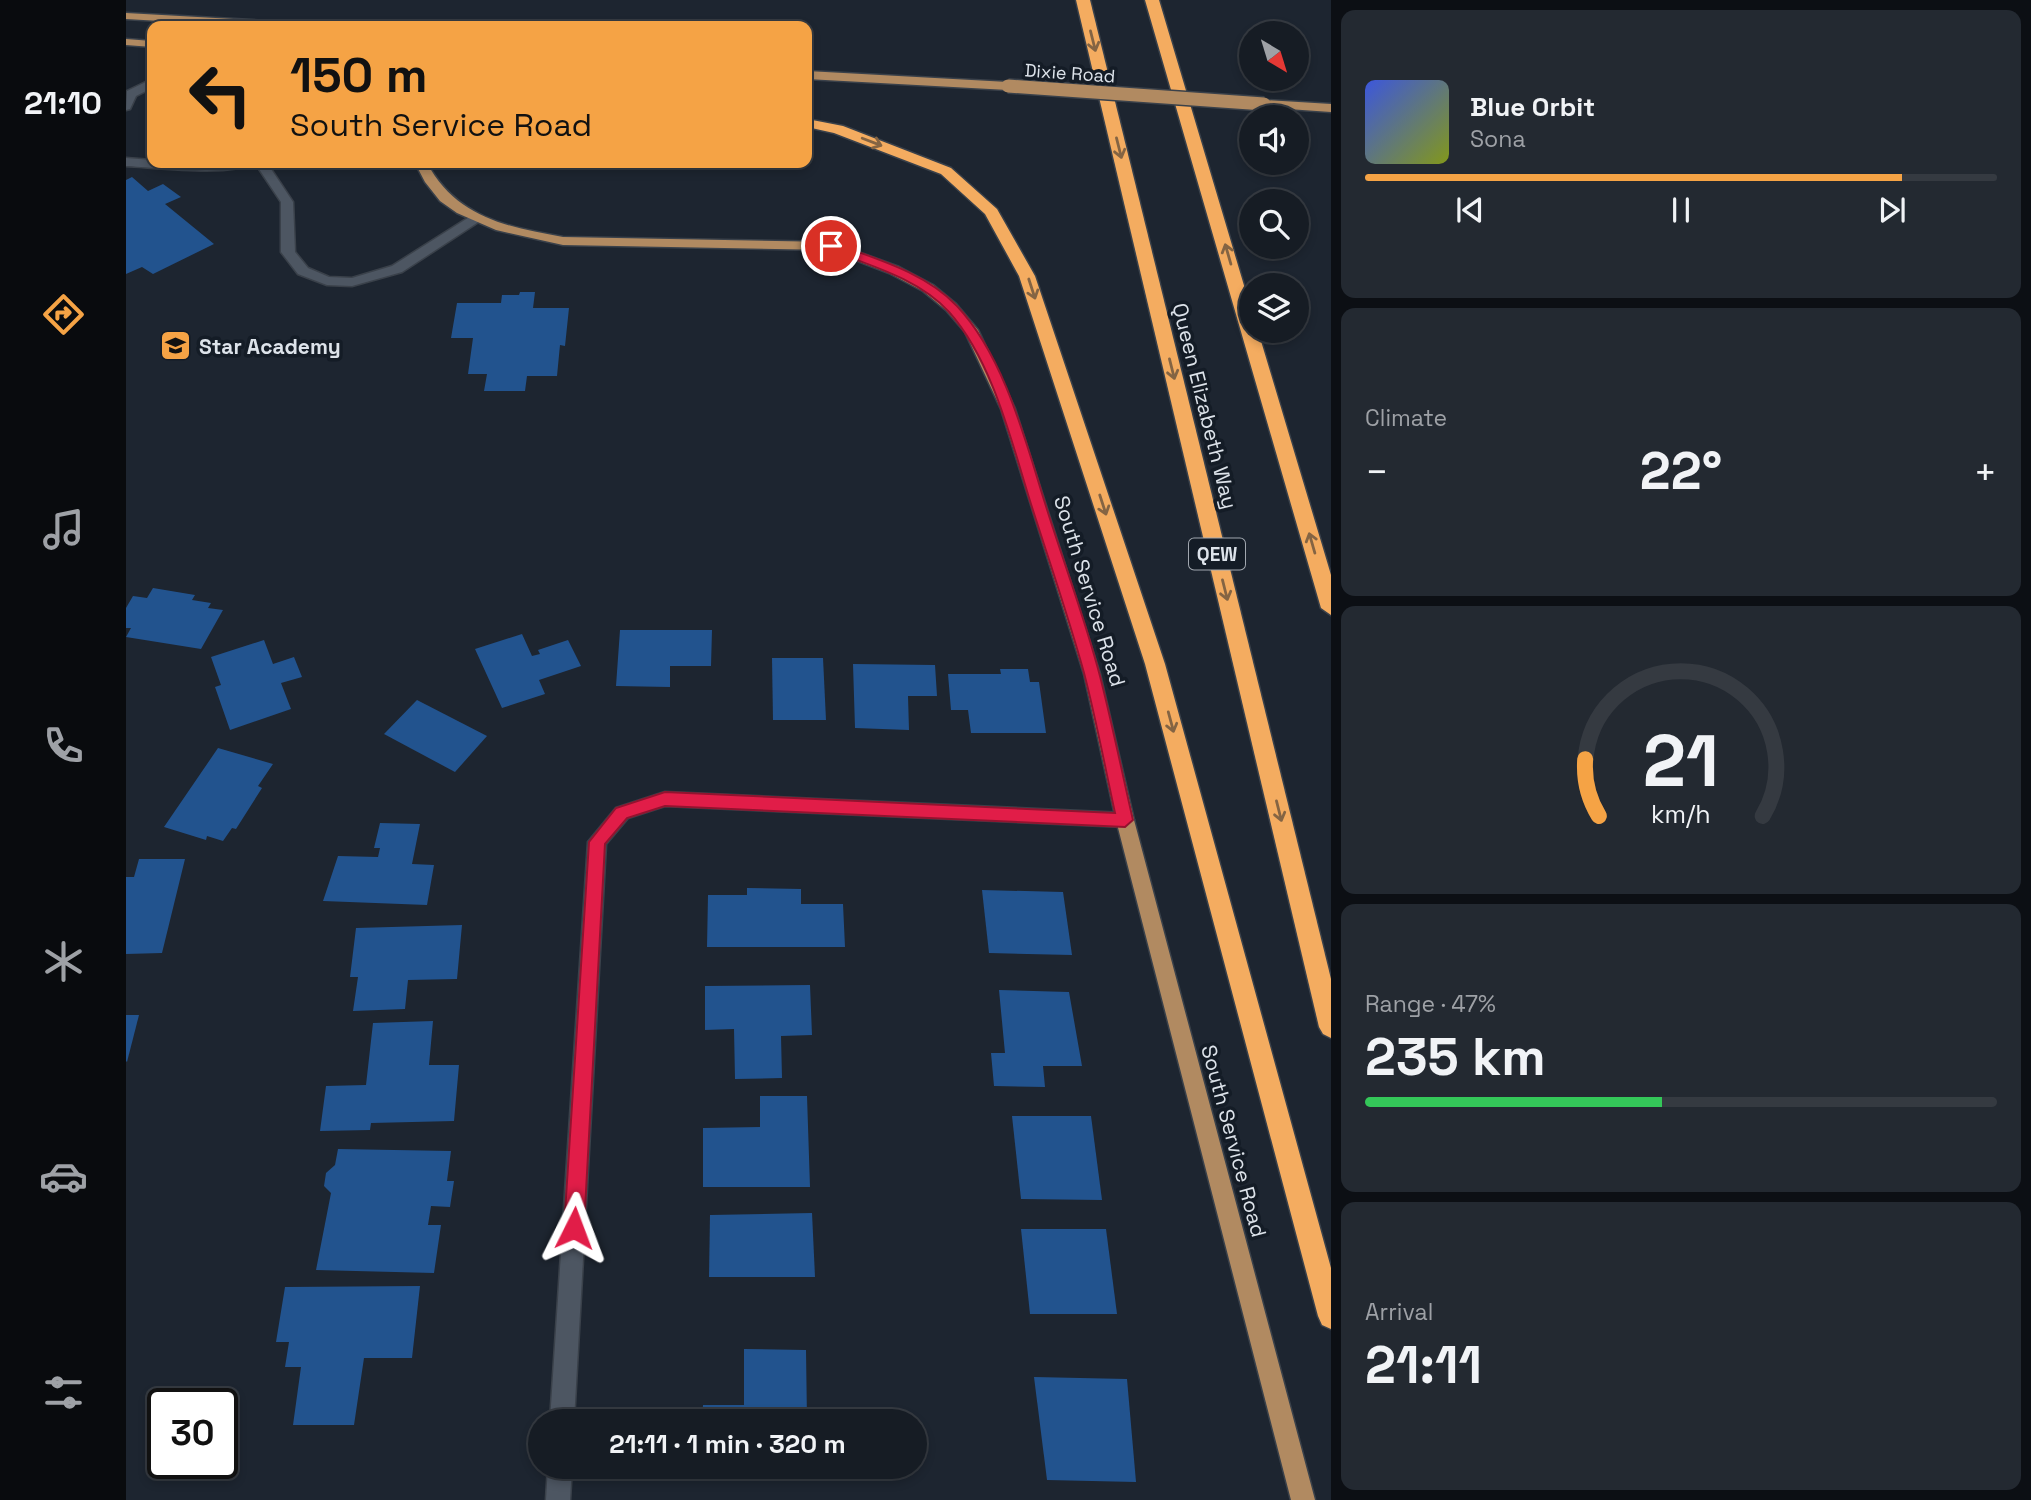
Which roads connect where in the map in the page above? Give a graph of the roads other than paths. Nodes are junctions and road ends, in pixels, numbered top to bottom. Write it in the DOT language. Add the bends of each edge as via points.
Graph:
graph roads {
  1 [pos="1083,0"];
  2 [pos="1152,0"];
  3 [pos="126,16"];
  4 [pos="214,21"];
  5 [pos="126,42"];
  6 [pos="147,44"];
  7 [pos="812,75"];
  8 [pos="147,86"];
  9 [pos="126,106"];
  10 [pos="1331,108"];
  11 [pos="812,124"];
  12 [pos="126,162"];
  13 [pos="147,163"];
  14 [pos="264,168"];
  15 [pos="423,168"];
  16 [pos="476,219"];
  17 [pos="1331,608"];
  18 [pos="1125,820"];
  19 [pos="1331,1027"];
  20 [pos="1331,1316"];
  21 [pos="563,1409"];
  22 [pos="559,1479"];
  23 [pos="558,1500"];
  24 [pos="1303,1500"];
  1 -- 19 [label="highway, Queen Elizabeth Way / QEW, one-way"];
  17 -- 2 [label="highway, one-way"];
  3 -- 4 [label="main road"];
  5 -- 6 [label="main road"];
  7 -- 10 [label="main road, Dixie Road, bridge"];
  8 -- 9 [label="street" via="131,94"];
  11 -- 20 [label="highway, one-way" via="838,129 946,171 991,212 1027,276 1155,664"];
  12 -- 13 [label="street"];
  14 -- 16 [label="street" via="287,202 288,252 303,271 327,281 352,282 397,269"];
  15 -- 16 [label="main road, South Service Road" via="444,197"];
  16 -- 18 [label="main road, South Service Road" via="563,241 831,246 894,270 951,307 971,330 1008,409 1092,674"];
  18 -- 21 [label="street" via="665,799 622,813 597,842"];
  18 -- 24 [label="main road, South Service Road"];
  22 -- 23 [label="street"];
}
